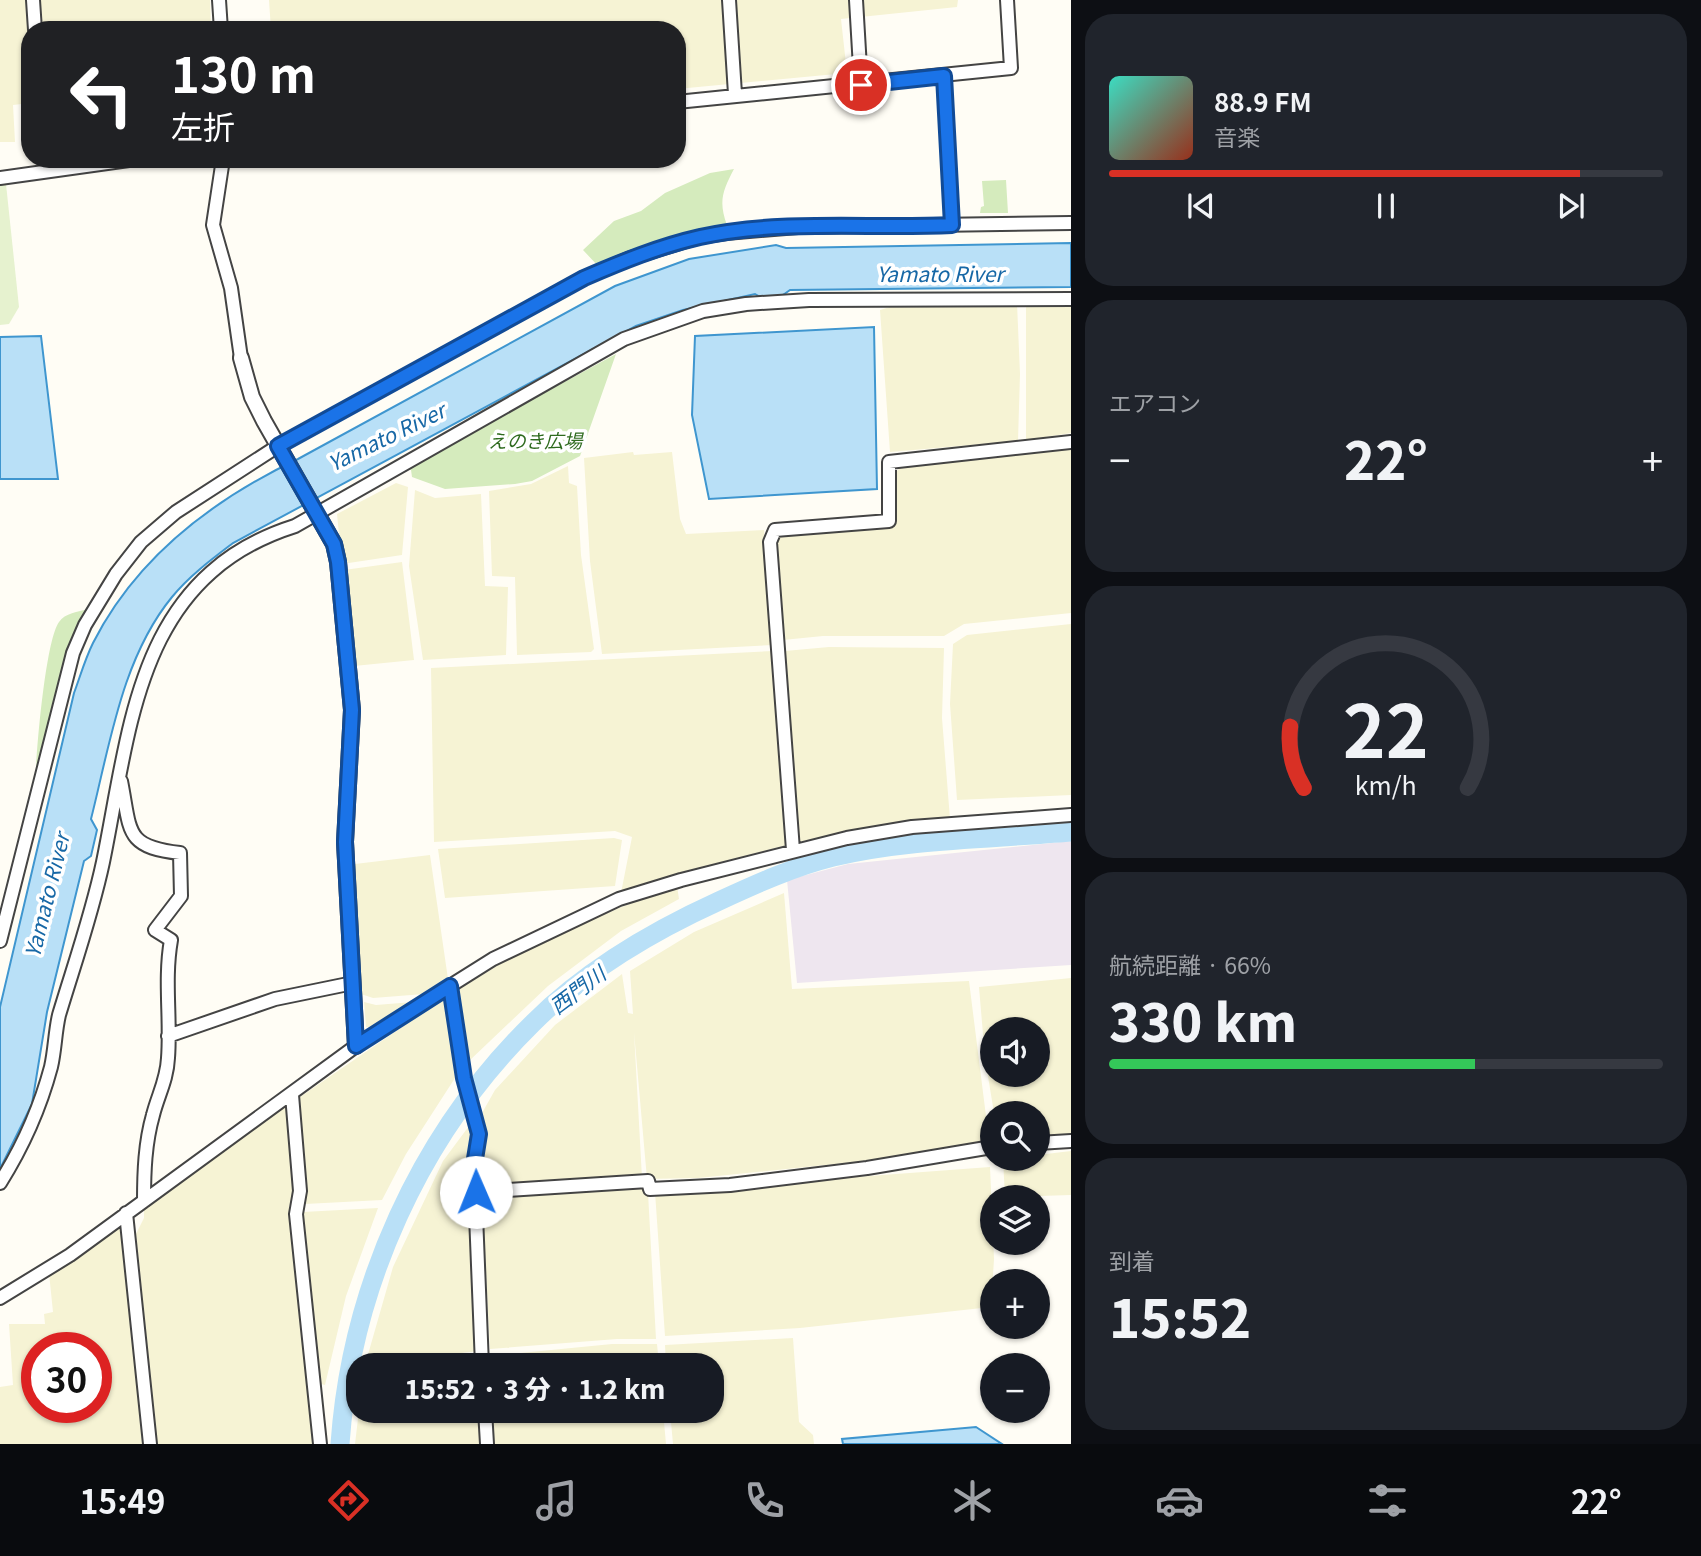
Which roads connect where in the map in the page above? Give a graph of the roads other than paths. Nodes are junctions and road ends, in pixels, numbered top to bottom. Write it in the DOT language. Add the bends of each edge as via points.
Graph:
graph roads {
  1 [pos="33,0"];
  2 [pos="219,0"];
  3 [pos="729,0"];
  4 [pos="856,0"];
  5 [pos="1007,0"];
  6 [pos="34,21"];
  7 [pos="220,21"];
  8 [pos="944,76"];
  9 [pos="861,85"];
  10 [pos="735,94"];
  11 [pos="686,101"];
  12 [pos="38,168"];
  13 [pos="222,168"];
  14 [pos="0,178"];
  15 [pos="1071,223"];
  16 [pos="952,225"];
  17 [pos="1071,299"];
  18 [pos="241,358"];
  19 [pos="1071,442"];
  20 [pos="279,448"];
  21 [pos="314,512"];
  22 [pos="120,774"];
  23 [pos="1071,815"];
  24 [pos="793,850"];
  25 [pos="0,941"];
  26 [pos="353,983"];
  27 [pos="450,986"];
  28 [pos="168,1035"];
  29 [pos="356,1046"];
  30 [pos="292,1095"];
  31 [pos="1071,1141"];
  32 [pos="1050,1142"];
  33 [pos="980,1149"];
  34 [pos="0,1183"];
  35 [pos="476,1192"];
  36 [pos="144,1201"];
  37 [pos="126,1213"];
  38 [pos="0,1297"];
  39 [pos="482,1353"];
  40 [pos="486,1423"];
  41 [pos="150,1444"];
  42 [pos="320,1444"];
  43 [pos="487,1444"];
  1 -- 6 [label="street"];
  2 -- 7 [label="street"];
  3 -- 10 [label="street"];
  4 -- 9 [label="street"];
  5 -- 8 [label="street" via="1011,68"];
  8 -- 9 [label="street"];
  8 -- 16 [label="street"];
  9 -- 10 [label="street"];
  10 -- 11 [label="street"];
  12 -- 14 [label="street"];
  13 -- 18 [label="street" via="213,225 231,288"];
  15 -- 16 [label="street"];
  16 -- 20 [label="street" via="726,233 628,259 584,278"];
  17 -- 21 [label="street" via="809,300 704,311 624,339"];
  18 -- 20 [label="street" via="253,397"];
  19 -- 24 [label="street" via="889,462 889,521 775,530 770,542"];
  20 -- 21 [label="street"];
  20 -- 25 [label="street" via="176,512 141,542 85,625 70,664"];
  21 -- 22 [label="street" via="244,547 219,564 192,594 164,632 143,674"];
  21 -- 26 [label="street" via="334,544 338,562 352,710 345,842"];
  22 -- 28 [label="street" via="133,836 149,849 180,853 181,896 155,930 171,940 166,969"];
  22 -- 34 [label="street" via="99,880 60,1014 51,1067 24,1140"];
  23 -- 24 [label="street" via="912,827"];
  24 -- 27 [label="street" via="619,899 493,959"];
  26 -- 28 [label="street" via="275,999"];
  26 -- 29 [label="street"];
  27 -- 29 [label="street"];
  27 -- 35 [label="street" via="464,1078 479,1134"];
  28 -- 36 [label="street" via="164,1088 153,1113 144,1160"];
  29 -- 30 [label="street"];
  30 -- 36 [label="street"];
  30 -- 42 [label="street" via="300,1191 296,1214"];
  31 -- 32 [label="street"];
  33 -- 35 [label="street" via="730,1185 650,1189 648,1181"];
  35 -- 39 [label="street"];
  36 -- 37 [label="street"];
  37 -- 38 [label="street" via="70,1255"];
  37 -- 41 [label="street"];
  40 -- 43 [label="street"];
}
